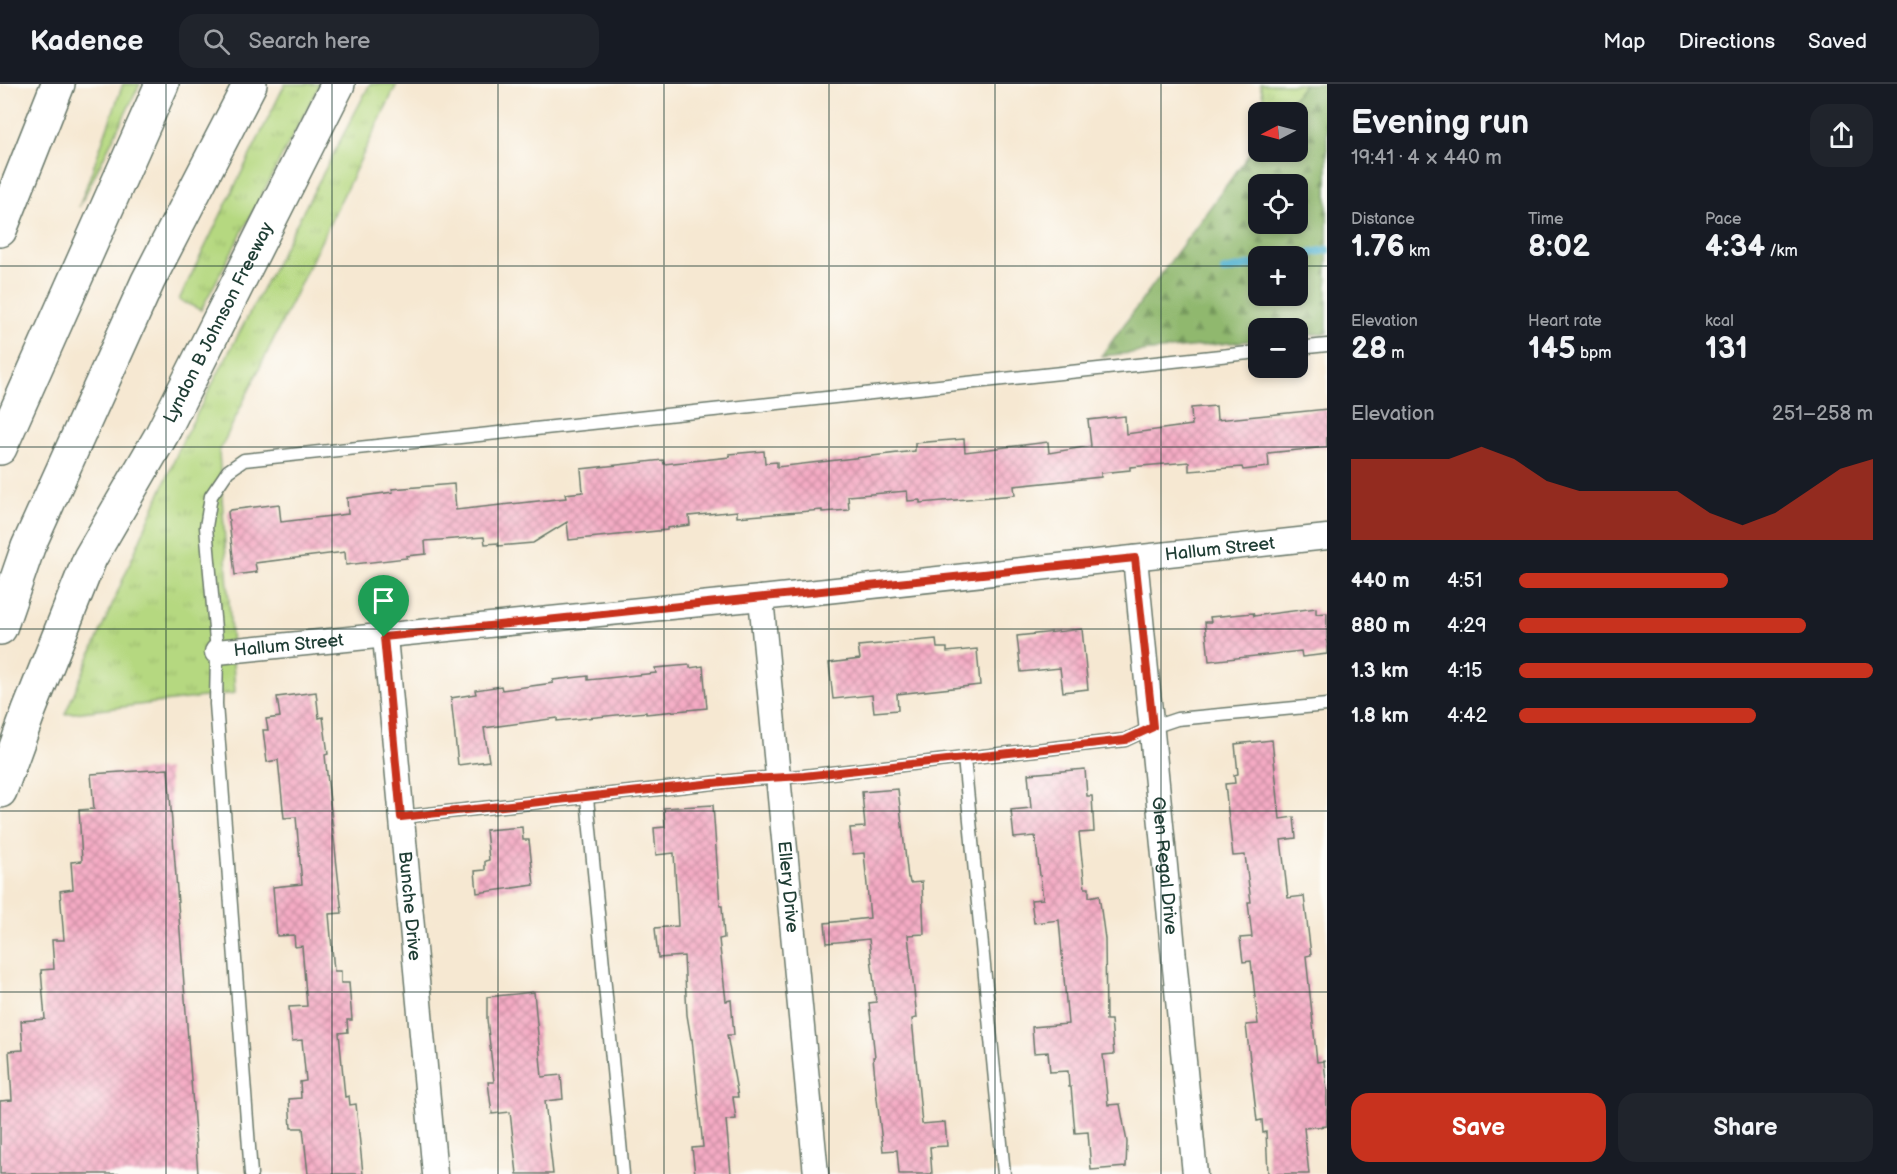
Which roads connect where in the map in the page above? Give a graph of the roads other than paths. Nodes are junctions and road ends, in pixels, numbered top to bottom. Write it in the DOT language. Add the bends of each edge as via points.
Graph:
graph roads {
  1 [pos="58,84"];
  2 [pos="162,84"];
  3 [pos="250,84"];
  4 [pos="338,84"];
  5 [pos="0,230"];
  6 [pos="1327,345"];
  7 [pos="1308,347"];
  8 [pos="1248,353"];
  9 [pos="0,447"];
  10 [pos="1327,537"];
  11 [pos="1135,558"];
  12 [pos="761,598"];
  13 [pos="0,628"];
  14 [pos="384,637"];
  15 [pos="217,652"];
  16 [pos="1327,705"];
  17 [pos="1153,727"];
  18 [pos="964,758"];
  19 [pos="778,778"];
  20 [pos="0,791"];
  21 [pos="587,798"];
  22 [pos="401,817"];
  23 [pos="251,1174"];
  24 [pos="435,1174"];
  25 [pos="623,1174"];
  26 [pos="816,1174"];
  27 [pos="1004,1174"];
  28 [pos="1195,1174"];
  1 -- 5 [label="main road"];
  2 -- 9 [label="main road"];
  3 -- 13 [label="main road" via="148,281 28,547"];
  4 -- 20 [label="main road, Lyndon B Johnson Freeway" via="162,434 90,558"];
  6 -- 7 [label="lane"];
  8 -- 15 [label="lane" via="243,460 228,471 211,496 206,527"];
  10 -- 11 [label="street, Hallum Street"];
  11 -- 12 [label="street, Hallum Street"];
  11 -- 17 [label="street, Glen Regal Drive"];
  12 -- 14 [label="street, Hallum Street"];
  12 -- 19 [label="street, Ellery Drive"];
  14 -- 15 [label="street, Hallum Street"];
  14 -- 22 [label="street, Bunche Drive"];
  15 -- 23 [label="lane" via="216,704"];
  16 -- 17 [label="lane" via="1177,719"];
  17 -- 18 [label="lane" via="1125,740"];
  17 -- 28 [label="street, Glen Regal Drive"];
  18 -- 19 [label="lane"];
  18 -- 27 [label="lane"];
  19 -- 21 [label="lane"];
  19 -- 26 [label="street, Ellery Drive"];
  21 -- 22 [label="lane"];
  21 -- 25 [label="lane"];
  22 -- 24 [label="street, Bunche Drive"];
}
